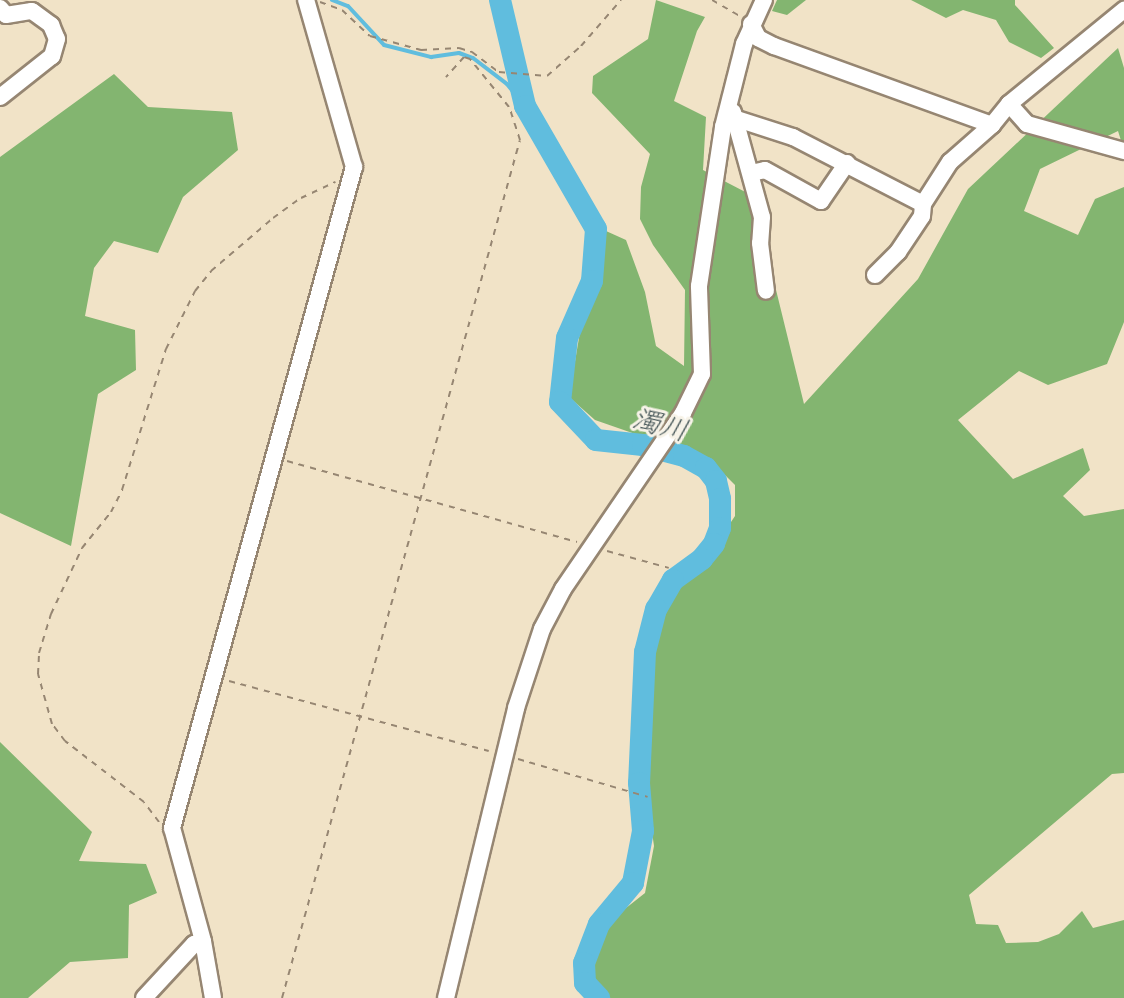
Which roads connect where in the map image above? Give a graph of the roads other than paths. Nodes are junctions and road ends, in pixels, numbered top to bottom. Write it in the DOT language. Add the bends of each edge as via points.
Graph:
graph roads {
  1 [pos="309,0"];
  2 [pos="764,0"];
  3 [pos="1124,10"];
  4 [pos="2,14"];
  5 [pos="751,24"];
  6 [pos="2,93"];
  7 [pos="1009,104"];
  8 [pos="732,111"];
  9 [pos="992,125"];
  10 [pos="1124,151"];
  11 [pos="847,163"];
  12 [pos="751,173"];
  13 [pos="923,204"];
  14 [pos="875,275"];
  15 [pos="766,291"];
  16 [pos="203,941"];
  17 [pos="144,998"];
  18 [pos="213,998"];
  19 [pos="446,998"];
  1 -- 16 [label="street" via="354,167 171,834"];
  2 -- 5 [label="street"];
  3 -- 7 [label="street"];
  4 -- 6 [label="street" via="32,11 51,25 57,39 52,56"];
  5 -- 8 [label="street"];
  5 -- 9 [label="street" via="758,38 774,46"];
  7 -- 9 [label="street"];
  7 -- 10 [label="street" via="1027,124"];
  8 -- 11 [label="street"];
  8 -- 12 [label="street"];
  8 -- 19 [label="street" via="699,286 702,374 683,413 542,629 505,755"];
  9 -- 13 [label="street" via="950,162"];
  11 -- 12 [label="street" via="821,201 765,170"];
  11 -- 13 [label="street"];
  12 -- 15 [label="street" via="762,217"];
  13 -- 14 [label="street" via="922,216 898,252"];
  16 -- 17 [label="street" via="194,944"];
  16 -- 18 [label="street"];
}
